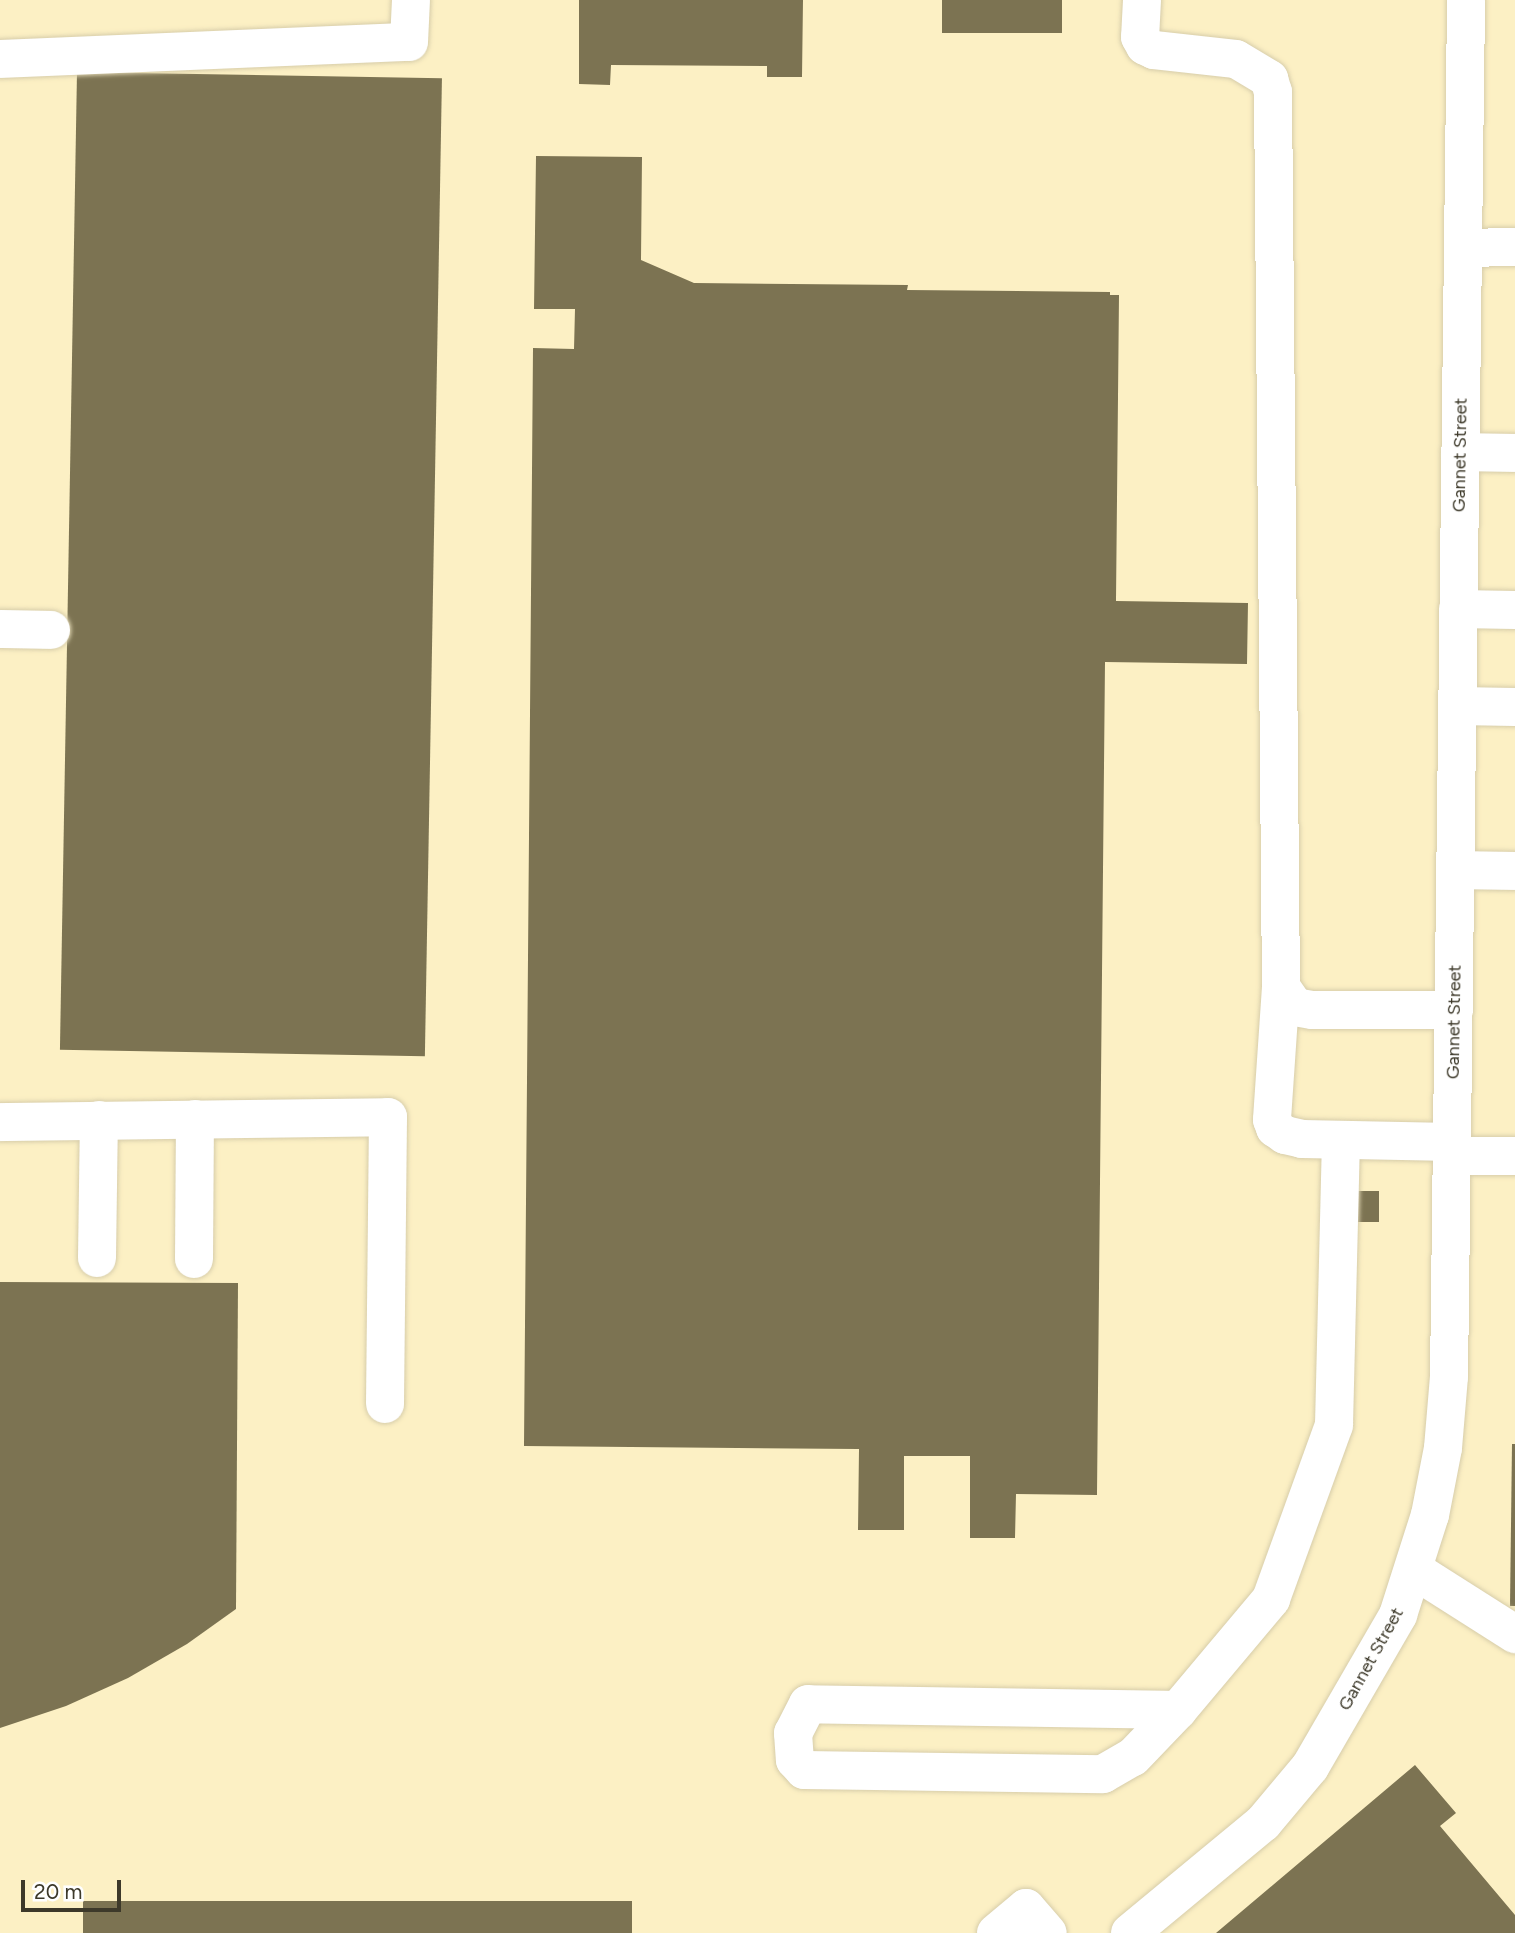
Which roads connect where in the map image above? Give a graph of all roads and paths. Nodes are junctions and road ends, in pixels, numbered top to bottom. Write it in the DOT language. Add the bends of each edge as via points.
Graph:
graph roads {
  1 [pos="411,0"];
  2 [pos="1142,0"];
  3 [pos="1466,0"];
  4 [pos="0,59"];
  5 [pos="1515,247"];
  6 [pos="1463,248"];
  7 [pos="1460,452"];
  8 [pos="1515,453"];
  9 [pos="1458,608"];
  10 [pos="1515,610"];
  11 [pos="0,629"];
  12 [pos="51,630"];
  13 [pos="1457,706"];
  14 [pos="1515,707"];
  15 [pos="1456,870"];
  16 [pos="1515,871"];
  17 [pos="1281,986"];
  18 [pos="1454,1010"];
  19 [pos="195,1119"];
  20 [pos="99,1120"];
  21 [pos="0,1122"];
  22 [pos="1341,1141"];
  23 [pos="1452,1149"];
  24 [pos="1515,1156"];
  25 [pos="97,1258"];
  26 [pos="194,1259"];
  27 [pos="385,1405"];
  28 [pos="1415,1570"];
  29 [pos="1515,1634"];
  30 [pos="1178,1710"];
  31 [pos="996,1933"];
  32 [pos="1048,1933"];
  33 [pos="1130,1933"];
  1 -- 4 [label="street" via="409,42"];
  2 -- 17 [label="street" via="1140,37 1145,46 1236,59 1269,79 1273,92"];
  3 -- 6 [label="street, Gannet Street"];
  5 -- 6 [label="street"];
  6 -- 7 [label="street, Gannet Street"];
  7 -- 8 [label="street"];
  7 -- 9 [label="street, Gannet Street"];
  9 -- 10 [label="street"];
  9 -- 13 [label="street, Gannet Street"];
  11 -- 12 [label="street"];
  13 -- 14 [label="street"];
  13 -- 15 [label="street, Gannet Street"];
  15 -- 16 [label="street"];
  15 -- 18 [label="street, Gannet Street"];
  17 -- 18 [label="street" via="1295,1007 1312,1010"];
  17 -- 22 [label="street" via="1275,1128 1285,1135"];
  18 -- 23 [label="street, Gannet Street"];
  19 -- 20 [label="street"];
  19 -- 26 [label="street"];
  19 -- 27 [label="street" via="388,1116"];
  20 -- 21 [label="street"];
  20 -- 25 [label="street"];
  22 -- 23 [label="street"];
  22 -- 30 [label="street" via="1334,1425 1271,1599"];
  23 -- 24 [label="street"];
  23 -- 28 [label="street, Gannet Street" via="1449,1377 1443,1448"];
  28 -- 29 [label="street"];
  28 -- 33 [label="street, Gannet Street" via="1398,1615 1310,1767 1263,1823"];
  30 -- 30 [label="street" via="808,1704 793,1733 795,1760 804,1770 1103,1774 1133,1757"];
  31 -- 32 [label="street" via="1026,1908"];
}
